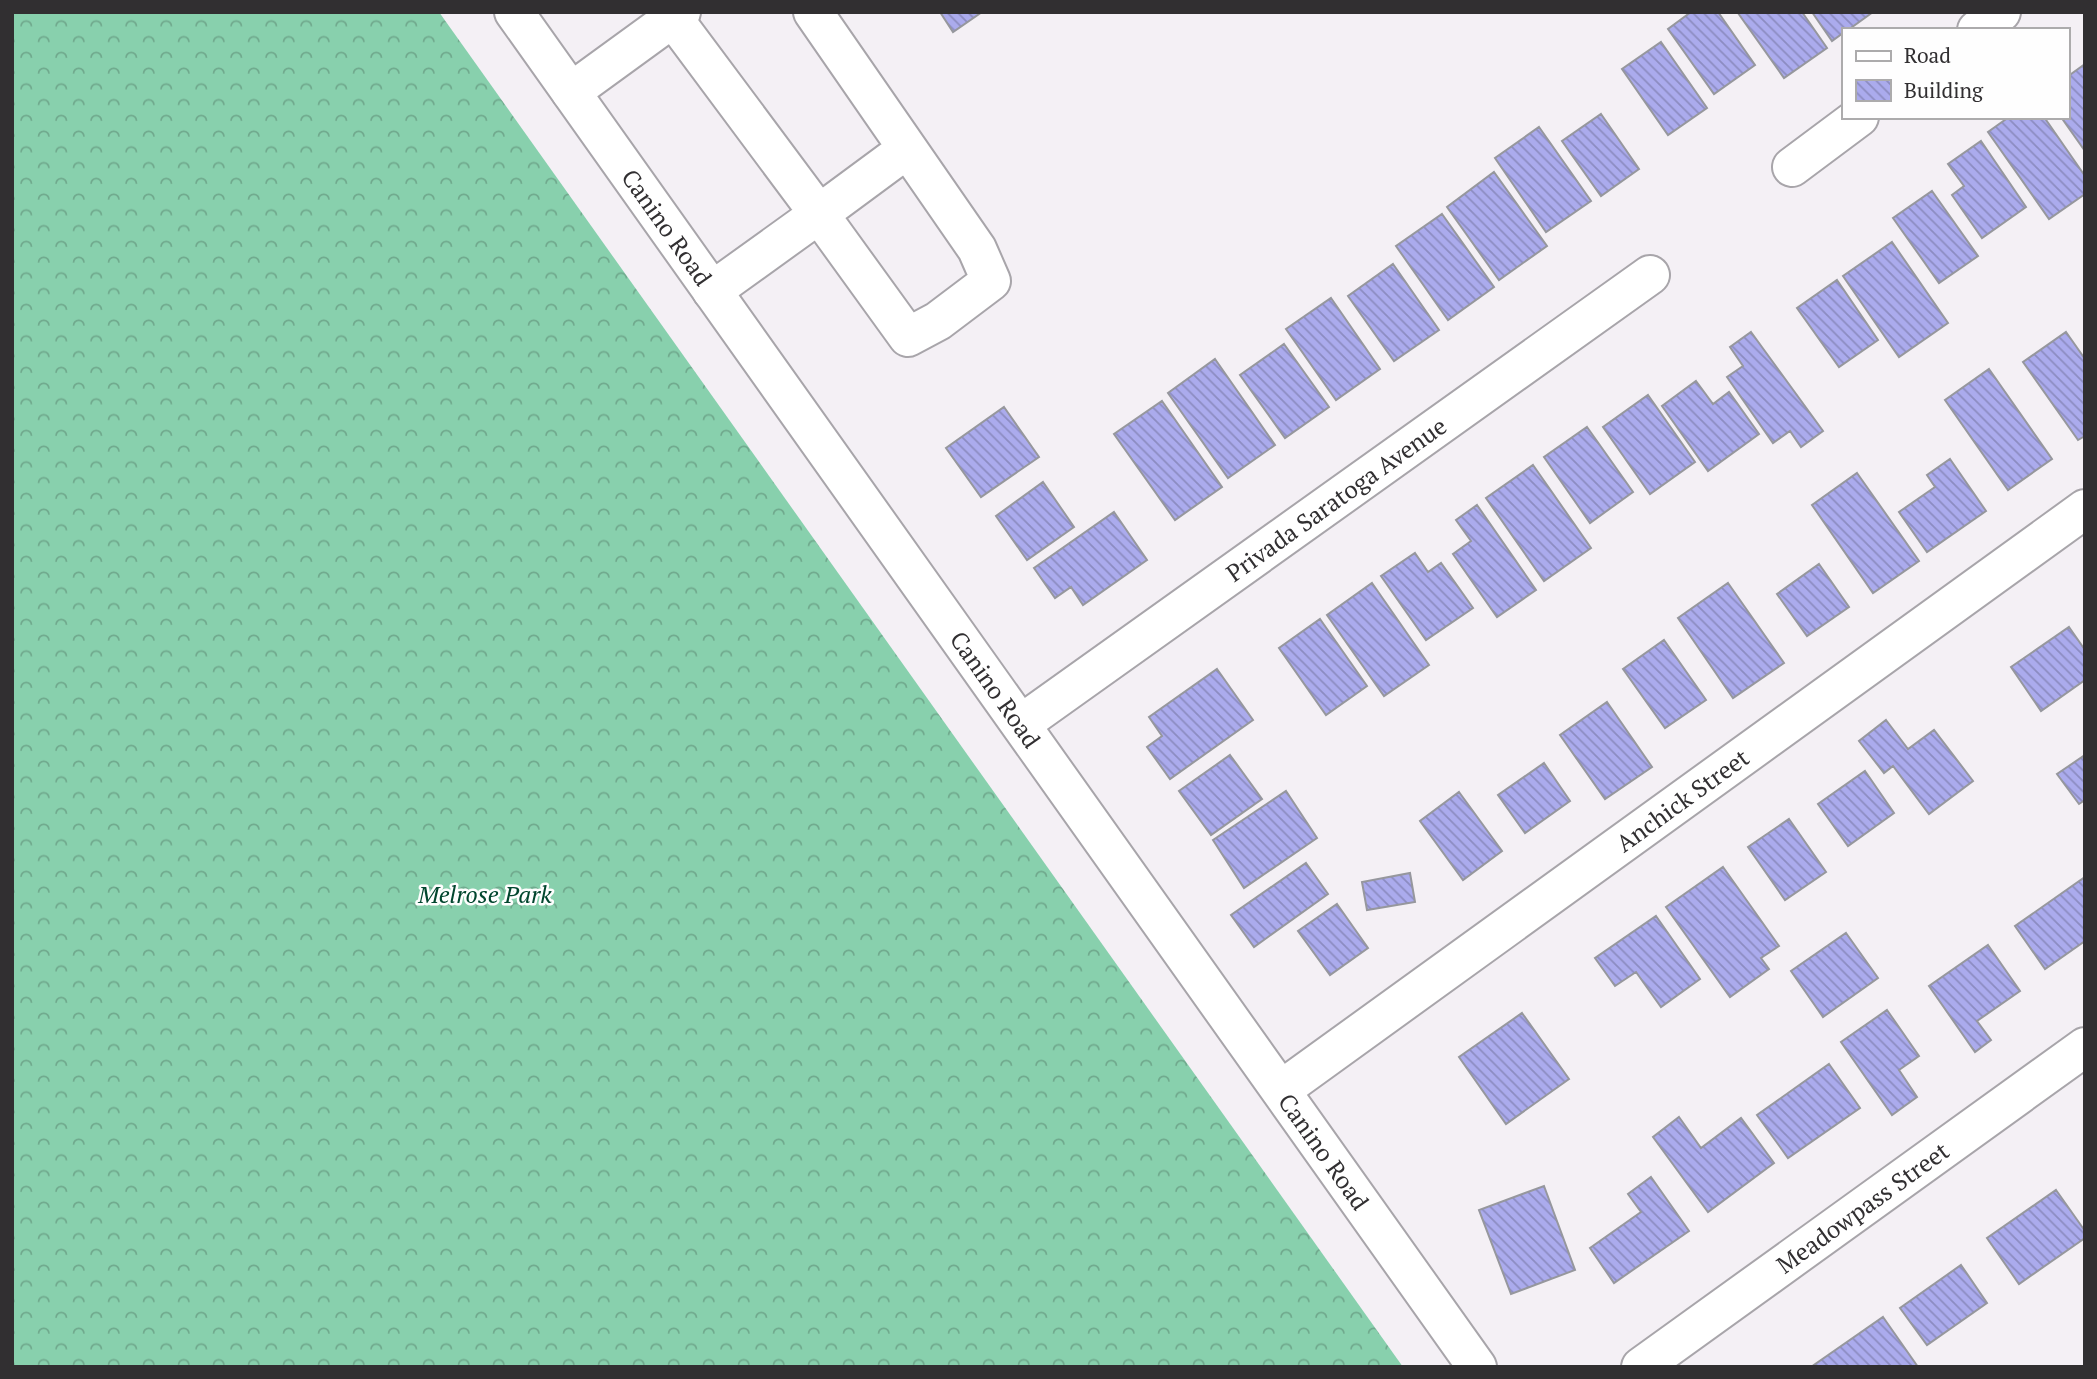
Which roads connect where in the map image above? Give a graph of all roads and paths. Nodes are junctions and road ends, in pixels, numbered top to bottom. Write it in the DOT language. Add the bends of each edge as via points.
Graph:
graph roads {
  1 [pos="514,12"];
  2 [pos="813,12"];
  3 [pos="2001,12"];
  4 [pos="677,15"];
  5 [pos="1980,28"];
  6 [pos="571,92"];
  7 [pos="1856,119"];
  8 [pos="907,149"];
  9 [pos="1792,167"];
  10 [pos="819,214"];
  11 [pos="1650,275"];
  12 [pos="712,291"];
  13 [pos="2085,509"];
  14 [pos="1021,724"];
  15 [pos="2085,1047"];
  16 [pos="1281,1090"];
  17 [pos="1477,1367"];
  18 [pos="1641,1367"];
  1 -- 6 [label="street, Canino Road"];
  2 -- 8 [label="street"];
  3 -- 5 [label="street"];
  4 -- 6 [label="street"];
  4 -- 10 [label="street"];
  6 -- 12 [label="street, Canino Road"];
  7 -- 9 [label="street"];
  8 -- 10 [label="street"];
  8 -- 10 [label="street" via="976,250 990,281 938,321 908,337"];
  10 -- 12 [label="street"];
  11 -- 14 [label="street, Privada Saratoga Avenue"];
  12 -- 14 [label="street, Canino Road"];
  13 -- 16 [label="street, Anchick Street"];
  14 -- 16 [label="street, Canino Road"];
  15 -- 18 [label="street, Meadowpass Street"];
  16 -- 17 [label="street, Canino Road"];
}
